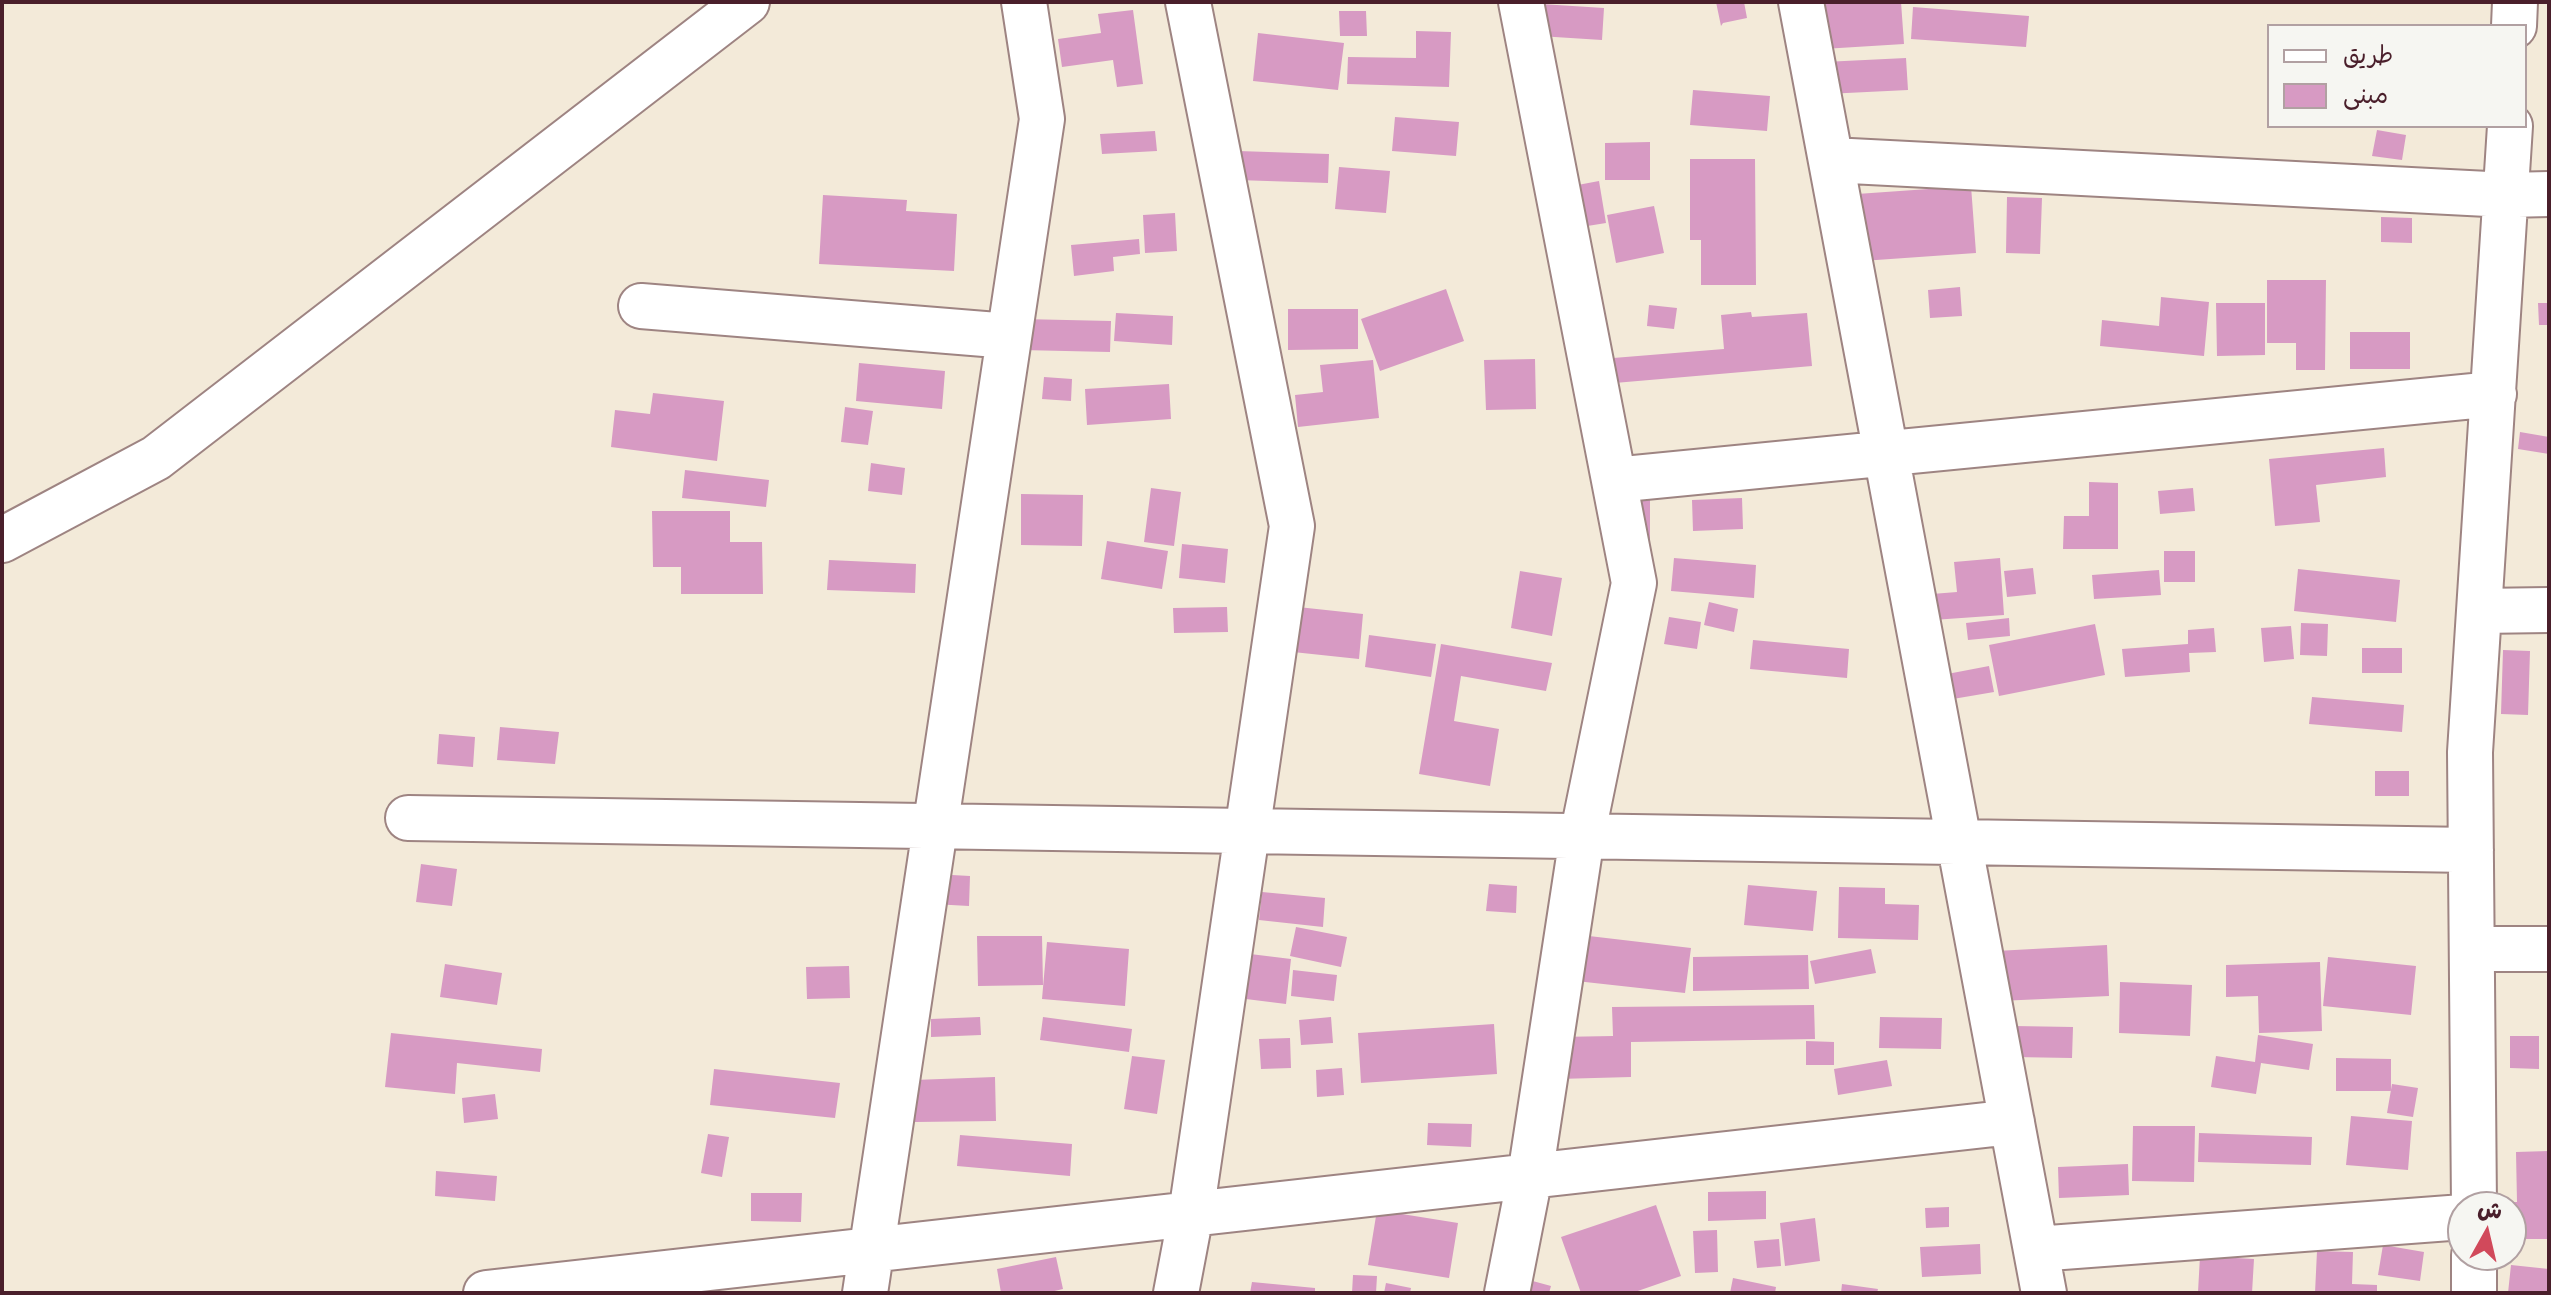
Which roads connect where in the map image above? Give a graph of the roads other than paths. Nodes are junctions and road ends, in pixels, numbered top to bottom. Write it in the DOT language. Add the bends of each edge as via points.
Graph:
graph roads {
  1 [pos="747,2"];
  2 [pos="1024,2"];
  3 [pos="1188,2"];
  4 [pos="1521,2"];
  5 [pos="1801,2"];
  6 [pos="2515,2"];
  7 [pos="2514,24"];
  8 [pos="2511,128"];
  9 [pos="1831,160"];
  10 [pos="2528,194"];
  11 [pos="641,306"];
  12 [pos="1009,336"];
  13 [pos="2494,394"];
  14 [pos="1886,454"];
  15 [pos="1614,480"];
  16 [pos="2,540"];
  17 [pos="2549,610"];
  18 [pos="2479,611"];
  19 [pos="408,818"];
  20 [pos="936,827"];
  21 [pos="1248,831"];
  22 [pos="1582,837"];
  23 [pos="1959,842"];
  24 [pos="2471,850"];
  25 [pos="2472,949"];
  26 [pos="2549,949"];
  27 [pos="2012,1122"];
  28 [pos="1530,1176"];
  29 [pos="2474,1191"];
  30 [pos="1191,1214"];
  31 [pos="2447,1218"];
  32 [pos="2036,1249"];
  33 [pos="871,1250"];
  34 [pos="2474,1271"];
  35 [pos="486,1293"];
  36 [pos="865,1293"];
  37 [pos="1176,1293"];
  38 [pos="1507,1293"];
  39 [pos="2044,1293"];
  40 [pos="2474,1293"];
  1 -- 16 [label="street" via="156,458"];
  2 -- 12 [label="street" via="1042,119"];
  3 -- 21 [label="street" via="1292,526"];
  4 -- 15 [label="street"];
  5 -- 9 [label="street"];
  6 -- 7 [label="street"];
  8 -- 10 [label="street"];
  9 -- 10 [label="street"];
  9 -- 14 [label="street"];
  10 -- 13 [label="street"];
  11 -- 12 [label="street"];
  12 -- 20 [label="street"];
  13 -- 14 [label="street"];
  13 -- 18 [label="street"];
  14 -- 15 [label="street"];
  14 -- 23 [label="street"];
  15 -- 22 [label="street" via="1634,583"];
  17 -- 18 [label="street"];
  18 -- 24 [label="street" via="2470,752"];
  19 -- 20 [label="street"];
  20 -- 21 [label="street"];
  20 -- 33 [label="street"];
  21 -- 22 [label="street"];
  21 -- 30 [label="street"];
  22 -- 23 [label="street"];
  22 -- 28 [label="street"];
  23 -- 24 [label="street"];
  23 -- 27 [label="street"];
  24 -- 25 [label="street"];
  25 -- 26 [label="street"];
  25 -- 29 [label="street"];
  27 -- 28 [label="street"];
  27 -- 32 [label="street"];
  28 -- 30 [label="street"];
  28 -- 38 [label="street"];
  30 -- 33 [label="street"];
  30 -- 37 [label="street"];
  31 -- 32 [label="street"];
  32 -- 39 [label="street"];
  33 -- 35 [label="street"];
  33 -- 36 [label="street"];
  34 -- 40 [label="street"];
}
